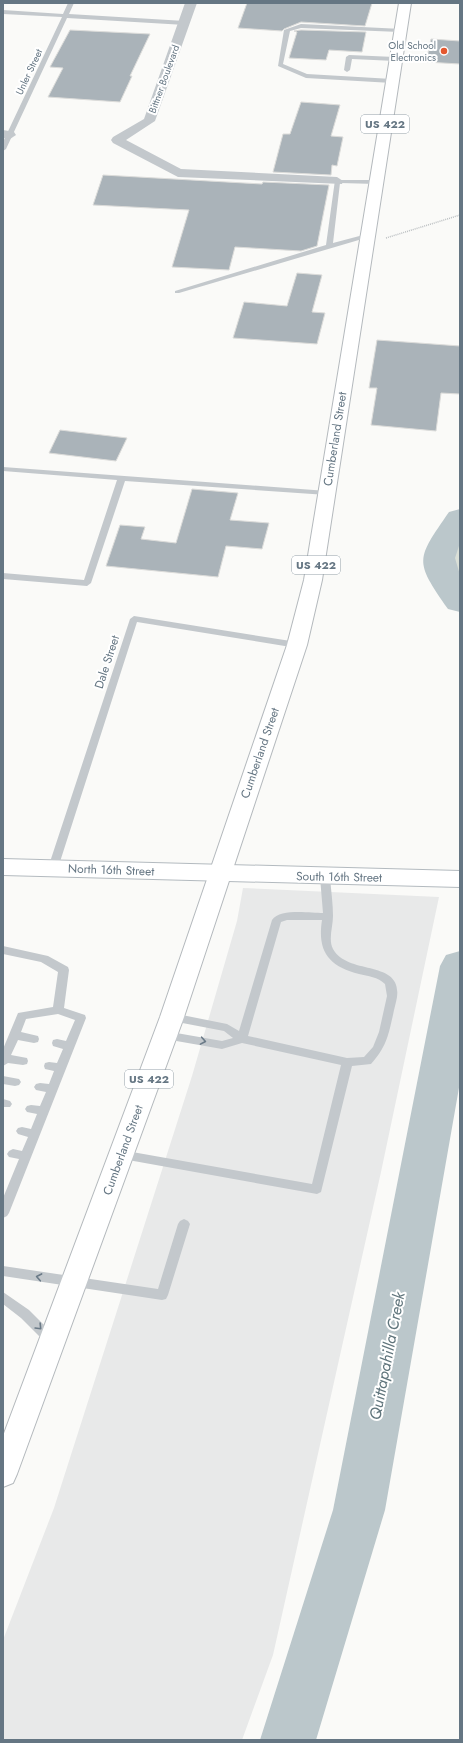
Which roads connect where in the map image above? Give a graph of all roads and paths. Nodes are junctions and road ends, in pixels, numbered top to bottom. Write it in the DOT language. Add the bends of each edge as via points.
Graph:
graph roads {
  1 [pos="71,3"];
  2 [pos="191,3"];
  3 [pos="405,3"];
  4 [pos="3,12"];
  5 [pos="66,15"];
  6 [pos="185,23"];
  7 [pos="400,30"];
  8 [pos="394,59"];
  9 [pos="347,70"];
  10 [pos="392,81"];
  11 [pos="7,135"];
  12 [pos="3,149"];
  13 [pos="337,181"];
  14 [pos="376,182"];
  15 [pos="460,215"];
  16 [pos="366,240"];
  17 [pos="329,246"];
  18 [pos="177,292"];
  19 [pos="3,469"];
  20 [pos="122,478"];
  21 [pos="326,493"];
  22 [pos="3,576"];
  23 [pos="296,645"];
  24 [pos="3,867"];
  25 [pos="53,868"];
  26 [pos="218,874"];
  27 [pos="325,877"];
  28 [pos="454,879"];
  29 [pos="328,917"];
  30 [pos="3,950"];
  31 [pos="58,1010"];
  32 [pos="168,1026"];
  33 [pos="15,1035"];
  34 [pos="242,1038"];
  35 [pos="34,1039"];
  36 [pos="57,1043"];
  37 [pos="70,1046"];
  38 [pos="4,1060"];
  39 [pos="23,1061"];
  40 [pos="347,1062"];
  41 [pos="49,1066"];
  42 [pos="61,1068"];
  43 [pos="3,1080"];
  44 [pos="15,1082"];
  45 [pos="40,1086"];
  46 [pos="53,1089"];
  47 [pos="31,1109"];
  48 [pos="45,1111"];
  49 [pos="22,1131"];
  50 [pos="36,1134"];
  51 [pos="12,1154"];
  52 [pos="26,1156"];
  53 [pos="121,1156"];
  54 [pos="3,1213"];
  55 [pos="184,1224"];
  56 [pos="3,1271"];
  57 [pos="74,1281"];
  58 [pos="3,1297"];
  59 [pos="52,1341"];
  60 [pos="3,1474"];
  1 -- 5 [label="lane, Unler Street"];
  2 -- 6 [label="street, Bittner Boulevard"];
  3 -- 7 [label="main road, Cumberland Street / US 422"];
  4 -- 5 [label="lane"];
  5 -- 6 [label="lane"];
  5 -- 11 [label="lane, Unler Street"];
  6 -- 13 [label="street, Bittner Boulevard" via="149,121 117,140 178,173"];
  7 -- 8 [label="main road, Cumberland Street / US 422"];
  7 -- 10 [label="lane" via="301,26 287,30 280,65 306,76"];
  8 -- 9 [label="lane" via="349,57"];
  8 -- 10 [label="main road, Cumberland Street / US 422"];
  10 -- 14 [label="main road, Cumberland Street / US 422"];
  11 -- 12 [label="lane, Unler Street"];
  13 -- 14 [label="lane"];
  13 -- 17 [label="lane"];
  14 -- 16 [label="main road, Cumberland Street / US 422"];
  15 -- 16 [label="path"];
  16 -- 17 [label="lane"];
  16 -- 21 [label="main road, Cumberland Street / US 422"];
  17 -- 18 [label="lane"];
  19 -- 20 [label="lane"];
  20 -- 21 [label="lane"];
  20 -- 22 [label="lane" via="87,583"];
  21 -- 23 [label="main road, Cumberland Street / US 422" via="313,580"];
  23 -- 25 [label="lane, Dale Street" via="134,619"];
  23 -- 26 [label="main road, Cumberland Street / US 422"];
  24 -- 25 [label="main road, North 16th Street"];
  25 -- 26 [label="main road, North 16th Street"];
  26 -- 27 [label="main road, South 16th Street"];
  26 -- 32 [label="main road, Cumberland Street / US 422"];
  27 -- 28 [label="main road, South 16th Street"];
  27 -- 29 [label="lane"];
  29 -- 34 [label="lane" via="286,916 277,920"];
  29 -- 40 [label="lane" via="325,934 328,950 338,962 383,976 390,982 392,996 378,1049 367,1062"];
  30 -- 31 [label="lane" via="44,959 64,970"];
  31 -- 33 [label="lane" via="22,1016"];
  31 -- 37 [label="lane" via="81,1018"];
  32 -- 34 [label="lane" via="226,1028"];
  32 -- 34 [label="lane, one-way" via="222,1045"];
  32 -- 53 [label="main road, Cumberland Street / US 422"];
  33 -- 35 [label="lane"];
  33 -- 38 [label="lane"];
  34 -- 40 [label="lane"];
  36 -- 37 [label="lane"];
  37 -- 42 [label="lane"];
  38 -- 39 [label="lane"];
  40 -- 53 [label="lane" via="317,1189"];
  41 -- 42 [label="lane"];
  42 -- 46 [label="lane"];
  43 -- 44 [label="lane"];
  45 -- 46 [label="lane"];
  46 -- 48 [label="lane"];
  47 -- 48 [label="lane"];
  48 -- 50 [label="lane"];
  49 -- 50 [label="lane"];
  50 -- 52 [label="lane"];
  51 -- 52 [label="lane"];
  52 -- 54 [label="lane"];
  53 -- 57 [label="main road, Cumberland Street / US 422"];
  55 -- 57 [label="lane" via="162,1295"];
  57 -- 56 [label="lane, one-way"];
  57 -- 59 [label="main road, Cumberland Street / US 422"];
  58 -- 59 [label="lane, one-way" via="25,1314"];
  59 -- 60 [label="main road, Cumberland Street / US 422"];
}
